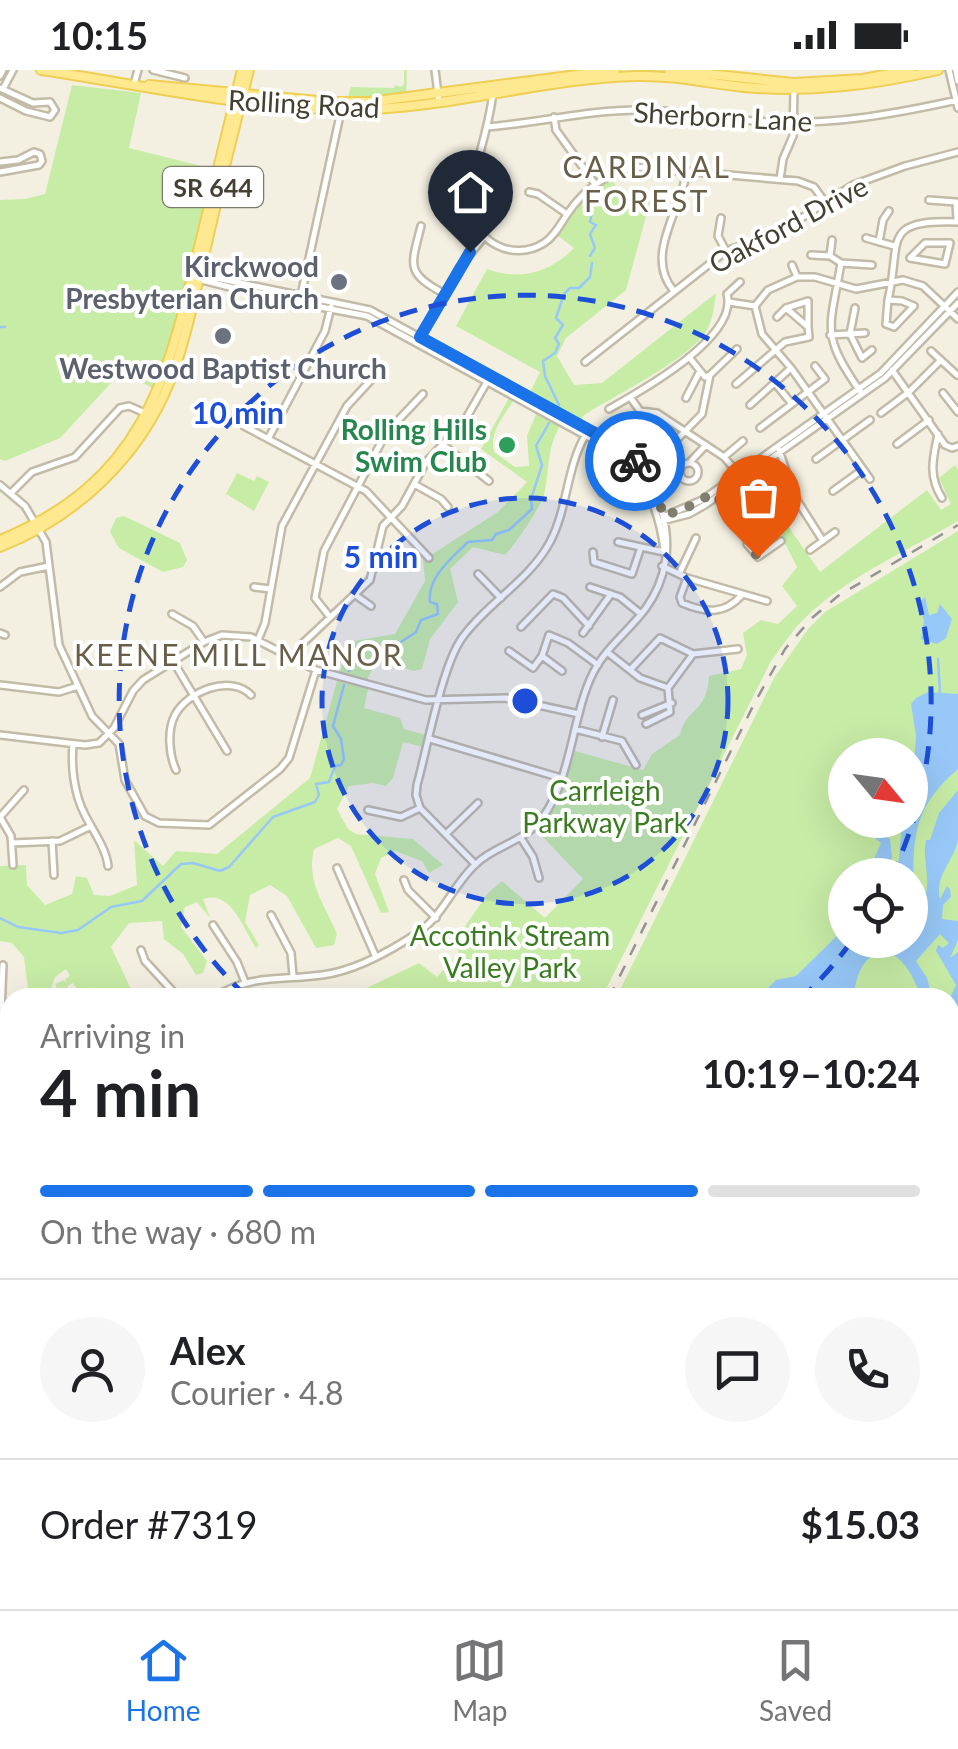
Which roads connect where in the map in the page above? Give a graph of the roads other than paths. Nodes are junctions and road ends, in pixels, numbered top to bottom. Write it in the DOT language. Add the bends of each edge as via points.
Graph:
graph roads {
  1 [pos="13,70"];
  2 [pos="41,70"];
  3 [pos="138,70"];
  4 [pos="153,70"];
  5 [pos="188,70"];
  6 [pos="245,70"];
  7 [pos="434,70"];
  8 [pos="616,70"];
  9 [pos="669,70"];
  10 [pos="843,70"];
  11 [pos="910,70"];
  12 [pos="938,70"];
  13 [pos="952,70"];
  14 [pos="78,72"];
  15 [pos="636,73"];
  16 [pos="958,80"];
  17 [pos="184,82"];
  18 [pos="134,84"];
  19 [pos="847,84"];
  20 [pos="146,86"];
  21 [pos="794,86"];
  22 [pos="2,88"];
  23 [pos="493,89"];
  24 [pos="239,96"];
  25 [pos="0,97"];
  26 [pos="212,97"];
  27 [pos="437,98"];
  28 [pos="957,100"];
  29 [pos="258,102"];
  30 [pos="342,106"];
  31 [pos="958,108"];
  32 [pos="554,117"];
  33 [pos="233,121"];
  34 [pos="794,122"];
  35 [pos="488,127"];
  36 [pos="958,152"];
  37 [pos="0,162"];
  38 [pos="687,170"];
  39 [pos="0,172"];
  40 [pos="780,179"];
  41 [pos="594,184"];
  42 [pos="529,192"];
  43 [pos="929,200"];
  44 [pos="824,201"];
  45 [pos="889,210"];
  46 [pos="567,214"];
  47 [pos="721,218"];
  48 [pos="958,222"];
  49 [pos="421,226"];
  50 [pos="484,237"];
  51 [pos="866,238"];
  52 [pos="832,240"];
  53 [pos="879,242"];
  54 [pos="894,246"];
  55 [pos="726,251"];
  56 [pos="811,255"];
  57 [pos="893,255"];
  58 [pos="830,256"];
  59 [pos="910,258"];
  60 [pos="841,262"];
  61 [pos="792,265"];
  62 [pos="872,265"];
  63 [pos="197,276"];
  64 [pos="797,277"];
  65 [pos="892,280"];
  66 [pos="740,282"];
  67 [pos="838,283"];
  68 [pos="674,292"];
  69 [pos="958,292"];
  70 [pos="444,294"];
  71 [pos="300,300"];
  72 [pos="888,300"];
  73 [pos="729,302"];
  74 [pos="958,303"];
  75 [pos="331,305"];
  76 [pos="755,306"];
  77 [pos="786,308"];
  78 [pos="855,308"];
  79 [pos="949,309"];
  80 [pos="777,317"];
  81 [pos="958,318"];
  82 [pos="808,327"];
  83 [pos="865,333"];
  84 [pos="850,334"];
  85 [pos="830,335"];
  86 [pos="419,340"];
  87 [pos="736,349"];
  88 [pos="775,349"];
  89 [pos="872,350"];
  90 [pos="931,351"];
  91 [pos="689,357"];
  92 [pos="940,360"];
  93 [pos="585,362"];
  94 [pos="815,366"];
  95 [pos="383,368"];
  96 [pos="791,368"];
  97 [pos="891,369"];
  98 [pos="700,373"];
  99 [pos="957,374"];
  100 [pos="710,375"];
  101 [pos="489,379"];
  102 [pos="774,382"];
  103 [pos="736,384"];
  104 [pos="808,392"];
  105 [pos="860,392"];
  106 [pos="908,392"];
  107 [pos="423,394"];
  108 [pos="942,394"];
  109 [pos="630,397"];
  110 [pos="686,398"];
  111 [pos="792,404"];
  112 [pos="750,405"];
  113 [pos="609,409"];
  114 [pos="640,411"];
  115 [pos="958,412"];
  116 [pos="881,413"];
  117 [pos="150,416"];
  118 [pos="825,417"];
  119 [pos="664,418"];
  120 [pos="870,420"];
  121 [pos="929,420"];
  122 [pos="244,426"];
  123 [pos="760,428"];
  124 [pos="684,432"];
  125 [pos="587,433"];
  126 [pos="938,434"];
  127 [pos="268,438"];
  128 [pos="743,440"];
  129 [pos="841,440"];
  130 [pos="442,444"];
  131 [pos="897,444"];
  132 [pos="706,445"];
  133 [pos="945,445"];
  134 [pos="936,446"];
  135 [pos="958,446"];
  136 [pos="779,450"];
  137 [pos="622,454"];
  138 [pos="724,456"];
  139 [pos="816,459"];
  140 [pos="691,461"];
  141 [pos="315,464"];
  142 [pos="862,470"];
  143 [pos="642,475"];
  144 [pos="741,476"];
  145 [pos="870,479"];
  146 [pos="489,481"];
  147 [pos="414,484"];
  148 [pos="0,485"];
  149 [pos="358,487"];
  150 [pos="833,490"];
  151 [pos="12,492"];
  152 [pos="715,495"];
  153 [pos="942,498"];
  154 [pos="622,503"];
  155 [pos="448,508"];
  156 [pos="390,518"];
  157 [pos="663,520"];
  158 [pos="38,527"];
  159 [pos="836,532"];
  160 [pos="696,538"];
  161 [pos="781,540"];
  162 [pos="824,540"];
  163 [pos="618,542"];
  164 [pos="0,544"];
  165 [pos="641,547"];
  166 [pos="810,550"];
  167 [pos="594,552"];
  168 [pos="664,552"];
  169 [pos="429,558"];
  170 [pos="49,566"];
  171 [pos="662,566"];
  172 [pos="680,572"];
  173 [pos="478,574"];
  174 [pos="687,578"];
  175 [pos="0,586"];
  176 [pos="254,587"];
  177 [pos="590,587"];
  178 [pos="270,589"];
  179 [pos="354,594"];
  180 [pos="611,594"];
  181 [pos="742,595"];
  182 [pos="501,598"];
  183 [pos="767,601"];
  184 [pos="371,606"];
  185 [pos="172,614"];
  186 [pos="641,614"];
  187 [pos="330,617"];
  188 [pos="590,626"];
  189 [pos="521,628"];
  190 [pos="583,633"];
  191 [pos="258,640"];
  192 [pos="204,642"];
  193 [pos="738,649"];
  194 [pos="509,652"];
  195 [pos="607,652"];
  196 [pos="693,654"];
  197 [pos="542,656"];
  198 [pos="294,657"];
  199 [pos="173,661"];
  200 [pos="598,665"];
  201 [pos="316,670"];
  202 [pos="630,670"];
  203 [pos="562,671"];
  204 [pos="0,686"];
  205 [pos="78,686"];
  206 [pos="668,688"];
  207 [pos="251,695"];
  208 [pos="195,698"];
  209 [pos="613,700"];
  210 [pos="440,702"];
  211 [pos="672,703"];
  212 [pos="579,714"];
  213 [pos="642,715"];
  214 [pos="646,724"];
  215 [pos="574,729"];
  216 [pos="109,734"];
  217 [pos="0,735"];
  218 [pos="602,737"];
  219 [pos="430,738"];
  220 [pos="73,744"];
  221 [pos="227,751"];
  222 [pos="636,765"];
  223 [pos="176,770"];
  224 [pos="561,778"];
  225 [pos="24,790"];
  226 [pos="478,803"];
  227 [pos="420,808"];
  228 [pos="368,810"];
  229 [pos="0,817"];
  230 [pos="91,826"];
  231 [pos="446,834"];
  232 [pos="521,838"];
  233 [pos="52,841"];
  234 [pos="12,843"];
  235 [pos="475,864"];
  236 [pos="13,865"];
  237 [pos="108,866"];
  238 [pos="337,868"];
  239 [pos="54,875"];
  240 [pos="539,878"];
  241 [pos="404,880"];
  242 [pos="271,915"];
  243 [pos="436,918"];
  244 [pos="212,925"];
  245 [pos="142,950"];
  246 [pos="375,956"];
  247 [pos="4,964"];
  248 [pos="292,976"];
  249 [pos="245,982"];
  250 [pos="3,988"];
  251 [pos="170,988"];
  252 [pos="233,988"];
  1 -- 22 [label="street"];
  2 -- 14 [label="main road, Rolling Road"];
  3 -- 18 [label="street"];
  4 -- 17 [label="street"];
  5 -- 17 [label="street"];
  6 -- 24 [label="main road, SR 644"];
  7 -- 27 [label="street"];
  8 -- 23 [label="main road, Rolling Road"];
  9 -- 21 [label="main road, Rolling Road"];
  10 -- 19 [label="street"];
  11 -- 19 [label="main road, Rolling Road"];
  12 -- 19 [label="main road, Rolling Road"];
  13 -- 16 [label="street"];
  13 -- 28 [label="street"];
  14 -- 18 [label="main road, Rolling Road"];
  15 -- 21 [label="main road, Rolling Road"];
  15 -- 23 [label="main road, Rolling Road"];
  17 -- 20 [label="main road, Rolling Road"];
  17 -- 24 [label="main road, Rolling Road"];
  18 -- 20 [label="main road, Rolling Road"];
  19 -- 21 [label="main road, Rolling Road"];
  20 -- 26 [label="main road, Rolling Road"];
  21 -- 34 [label="street"];
  22 -- 25 [label="street"];
  22 -- 25 [label="street" via="33,103 50,102 55,110 50,117 38,115"];
  23 -- 27 [label="main road, Rolling Road"];
  23 -- 35 [label="street"];
  24 -- 26 [label="main road, Rolling Road"];
  24 -- 29 [label="main road, Rolling Road"];
  24 -- 30 [label="main road, Rolling Road"];
  24 -- 33 [label="main road, SR 644"];
  26 -- 33 [label="main road" via="230,109"];
  27 -- 30 [label="main road, Rolling Road"];
  28 -- 31 [label="street"];
  28 -- 34 [label="street, Sherborn Lane" via="876,116"];
  29 -- 30 [label="main road, Rolling Road"];
  29 -- 33 [label="main road"];
  30 -- 71 [label="street"];
  32 -- 34 [label="street, Sherborn Lane" via="654,110"];
  32 -- 35 [label="street, Sherborn Lane"];
  32 -- 41 [label="street"];
  33 -- 63 [label="main road, SR 644"];
  34 -- 40 [label="street"];
  35 -- 50 [label="street" via="472,208"];
  36 -- 44 [label="street, Oakford Drive" via="865,180"];
  37 -- 39 [label="street" via="34,152 42,160"];
  38 -- 40 [label="street"];
  38 -- 41 [label="street" via="636,168"];
  38 -- 68 [label="street" via="661,261"];
  40 -- 44 [label="street" via="808,184"];
  41 -- 46 [label="street"];
  42 -- 46 [label="street"];
  43 -- 48 [label="street" via="956,202"];
  44 -- 55 [label="street, Oakford Drive" via="778,234"];
  45 -- 53 [label="street"];
  46 -- 50 [label="street" via="550,238 530,249 506,249"];
  47 -- 55 [label="street" via="718,232"];
  48 -- 54 [label="street" via="915,223"];
  49 -- 70 [label="street" via="414,270"];
  50 -- 70 [label="street"];
  51 -- 53 [label="street"];
  52 -- 58 [label="street"];
  53 -- 54 [label="street"];
  54 -- 57 [label="street"];
  55 -- 68 [label="street, Oakford Drive"];
  56 -- 58 [label="street"];
  57 -- 59 [label="street"];
  57 -- 65 [label="street"];
  58 -- 60 [label="street"];
  59 -- 59 [label="street" via="925,243 950,243 945,264"];
  60 -- 62 [label="street"];
  60 -- 67 [label="street"];
  61 -- 64 [label="street"];
  63 -- 71 [label="street"];
  63 -- 117 [label="main road, SR 644"];
  64 -- 67 [label="street"];
  64 -- 76 [label="street" via="768,290"];
  65 -- 67 [label="street" via="862,289"];
  65 -- 72 [label="street"];
  65 -- 79 [label="street" via="919,284"];
  66 -- 73 [label="street" via="726,294"];
  67 -- 85 [label="street"];
  68 -- 93 [label="street, Oakford Drive"];
  69 -- 79 [label="street"];
  70 -- 86 [label="street"];
  71 -- 75 [label="street"];
  72 -- 72 [label="street" via="914,306 894,328 886,324"];
  73 -- 76 [label="street"];
  73 -- 91 [label="street" via="720,326"];
  74 -- 79 [label="street"];
  75 -- 86 [label="street"];
  75 -- 127 [label="street" via="323,335"];
  76 -- 88 [label="street" via="760,329"];
  77 -- 80 [label="street"];
  77 -- 82 [label="street"];
  77 -- 82 [label="street" via="808,301"];
  78 -- 84 [label="street"];
  79 -- 81 [label="street"];
  79 -- 97 [label="street"];
  82 -- 88 [label="street" via="808,337"];
  83 -- 84 [label="street"];
  84 -- 85 [label="street"];
  84 -- 89 [label="street" via="862,358"];
  85 -- 105 [label="street"];
  86 -- 101 [label="street"];
  87 -- 100 [label="street"];
  88 -- 96 [label="street"];
  88 -- 103 [label="street"];
  90 -- 92 [label="street"];
  91 -- 98 [label="street"];
  91 -- 109 [label="street"];
  92 -- 99 [label="street"];
  92 -- 106 [label="street"];
  94 -- 104 [label="street" via="825,380"];
  95 -- 141 [label="street" via="347,406"];
  96 -- 102 [label="street"];
  96 -- 104 [label="street"];
  97 -- 105 [label="street"];
  97 -- 106 [label="street"];
  98 -- 100 [label="street"];
  98 -- 110 [label="street"];
  100 -- 124 [label="street" via="702,414"];
  101 -- 125 [label="street"];
  101 -- 130 [label="street"];
  102 -- 111 [label="street"];
  102 -- 112 [label="street"];
  104 -- 111 [label="street"];
  104 -- 118 [label="street"];
  105 -- 118 [label="street"];
  106 -- 116 [label="street"];
  106 -- 121 [label="street"];
  107 -- 149 [label="street" via="386,433"];
  108 -- 115 [label="street"];
  109 -- 113 [label="street"];
  109 -- 114 [label="street"];
  111 -- 123 [label="street"];
  114 -- 119 [label="street"];
  114 -- 119 [label="street" via="636,430 646,437"];
  117 -- 151 [label="street" via="122,407 75,457 32,472"];
  117 -- 158 [label="main road, SR 644" via="108,477"];
  118 -- 129 [label="street"];
  118 -- 136 [label="street"];
  119 -- 124 [label="street"];
  120 -- 129 [label="street"];
  121 -- 126 [label="street"];
  121 -- 131 [label="street"];
  122 -- 127 [label="street"];
  124 -- 132 [label="street"];
  124 -- 143 [label="street"];
  125 -- 137 [label="street"];
  125 -- 182 [label="street" via="550,542"];
  126 -- 133 [label="street"];
  126 -- 134 [label="street"];
  127 -- 141 [label="street"];
  128 -- 138 [label="street"];
  129 -- 139 [label="street"];
  129 -- 142 [label="street"];
  130 -- 146 [label="street"];
  130 -- 147 [label="street"];
  132 -- 138 [label="street"];
  132 -- 140 [label="street"];
  133 -- 134 [label="street"];
  133 -- 135 [label="street"];
  134 -- 153 [label="street" via="931,470"];
  136 -- 144 [label="street"];
  136 -- 162 [label="street" via="795,497"];
  137 -- 143 [label="street"];
  137 -- 154 [label="street" via="598,487"];
  138 -- 144 [label="street"];
  141 -- 149 [label="street"];
  141 -- 178 [label="street" via="280,531"];
  142 -- 145 [label="street"];
  142 -- 150 [label="street"];
  143 -- 157 [label="street"];
  144 -- 152 [label="street"];
  147 -- 155 [label="street"];
  147 -- 156 [label="street"];
  148 -- 151 [label="street"];
  149 -- 156 [label="street"];
  149 -- 187 [label="street" via="320,561 315,598"];
  151 -- 158 [label="street"];
  152 -- 157 [label="street"];
  152 -- 161 [label="street" via="751,532 747,544 758,557"];
  156 -- 169 [label="street"];
  156 -- 179 [label="street" via="378,536 372,576"];
  157 -- 168 [label="street"];
  158 -- 164 [label="main road, SR 644"];
  158 -- 170 [label="street"];
  159 -- 162 [label="street"];
  160 -- 172 [label="street"];
  162 -- 166 [label="street"];
  163 -- 165 [label="street"];
  165 -- 167 [label="street" via="632,574 594,562"];
  165 -- 168 [label="street"];
  168 -- 171 [label="street"];
  170 -- 175 [label="street" via="20,572"];
  170 -- 205 [label="street" via="56,639"];
  171 -- 172 [label="street"];
  171 -- 186 [label="street"];
  172 -- 174 [label="street"];
  173 -- 182 [label="street"];
  174 -- 181 [label="street"];
  174 -- 181 [label="street" via="680,596 693,608 721,611"];
  176 -- 178 [label="street"];
  177 -- 180 [label="street"];
  178 -- 191 [label="street"];
  179 -- 184 [label="street"];
  179 -- 187 [label="street"];
  180 -- 186 [label="street"];
  180 -- 188 [label="street"];
  181 -- 183 [label="street"];
  182 -- 210 [label="street" via="458,645"];
  185 -- 192 [label="street"];
  186 -- 195 [label="street"];
  187 -- 198 [label="street"];
  188 -- 189 [label="street" via="553,594"];
  188 -- 190 [label="street"];
  191 -- 192 [label="street" via="222,636"];
  191 -- 198 [label="street"];
  192 -- 199 [label="street"];
  193 -- 196 [label="street"];
  194 -- 197 [label="street" via="533,668"];
  195 -- 200 [label="street"];
  195 -- 202 [label="street"];
  196 -- 202 [label="street" via="660,638"];
  196 -- 206 [label="street"];
  197 -- 200 [label="street" via="549,634"];
  197 -- 203 [label="street"];
  198 -- 201 [label="street"];
  199 -- 208 [label="street"];
  199 -- 216 [label="street" via="138,685"];
  200 -- 212 [label="street"];
  201 -- 210 [label="street"];
  201 -- 216 [label="street" via="287,762 209,825 145,816"];
  202 -- 206 [label="street"];
  204 -- 205 [label="street" via="58,692"];
  205 -- 216 [label="street"];
  206 -- 211 [label="street"];
  207 -- 208 [label="street" via="227,684"];
  208 -- 221 [label="street"];
  208 -- 223 [label="street" via="172,722"];
  209 -- 218 [label="street"];
  210 -- 212 [label="street" via="506,698"];
  210 -- 219 [label="street"];
  211 -- 213 [label="street"];
  211 -- 214 [label="street" via="670,712"];
  212 -- 215 [label="street"];
  215 -- 218 [label="street"];
  215 -- 224 [label="street"];
  216 -- 220 [label="street" via="95,744"];
  217 -- 220 [label="street"];
  218 -- 222 [label="street" via="622,741"];
  219 -- 224 [label="street"];
  219 -- 227 [label="street" via="416,791"];
  220 -- 230 [label="street" via="78,796"];
  224 -- 232 [label="street" via="547,812"];
  225 -- 229 [label="street"];
  226 -- 231 [label="street"];
  227 -- 228 [label="street" via="401,817"];
  227 -- 231 [label="street"];
  229 -- 234 [label="street"];
  230 -- 233 [label="street"];
  230 -- 237 [label="street"];
  231 -- 235 [label="street"];
  232 -- 235 [label="street"];
  232 -- 240 [label="street"];
  233 -- 234 [label="street"];
  233 -- 239 [label="street"];
  234 -- 236 [label="street"];
  235 -- 243 [label="street"];
  238 -- 246 [label="street"];
  241 -- 243 [label="street"];
  242 -- 248 [label="street" via="291,954"];
  243 -- 246 [label="street"];
  244 -- 249 [label="street"];
  245 -- 251 [label="street"];
  246 -- 248 [label="street" via="332,973"];
  247 -- 250 [label="street"];
  248 -- 249 [label="street"];
  249 -- 252 [label="street"];
}
